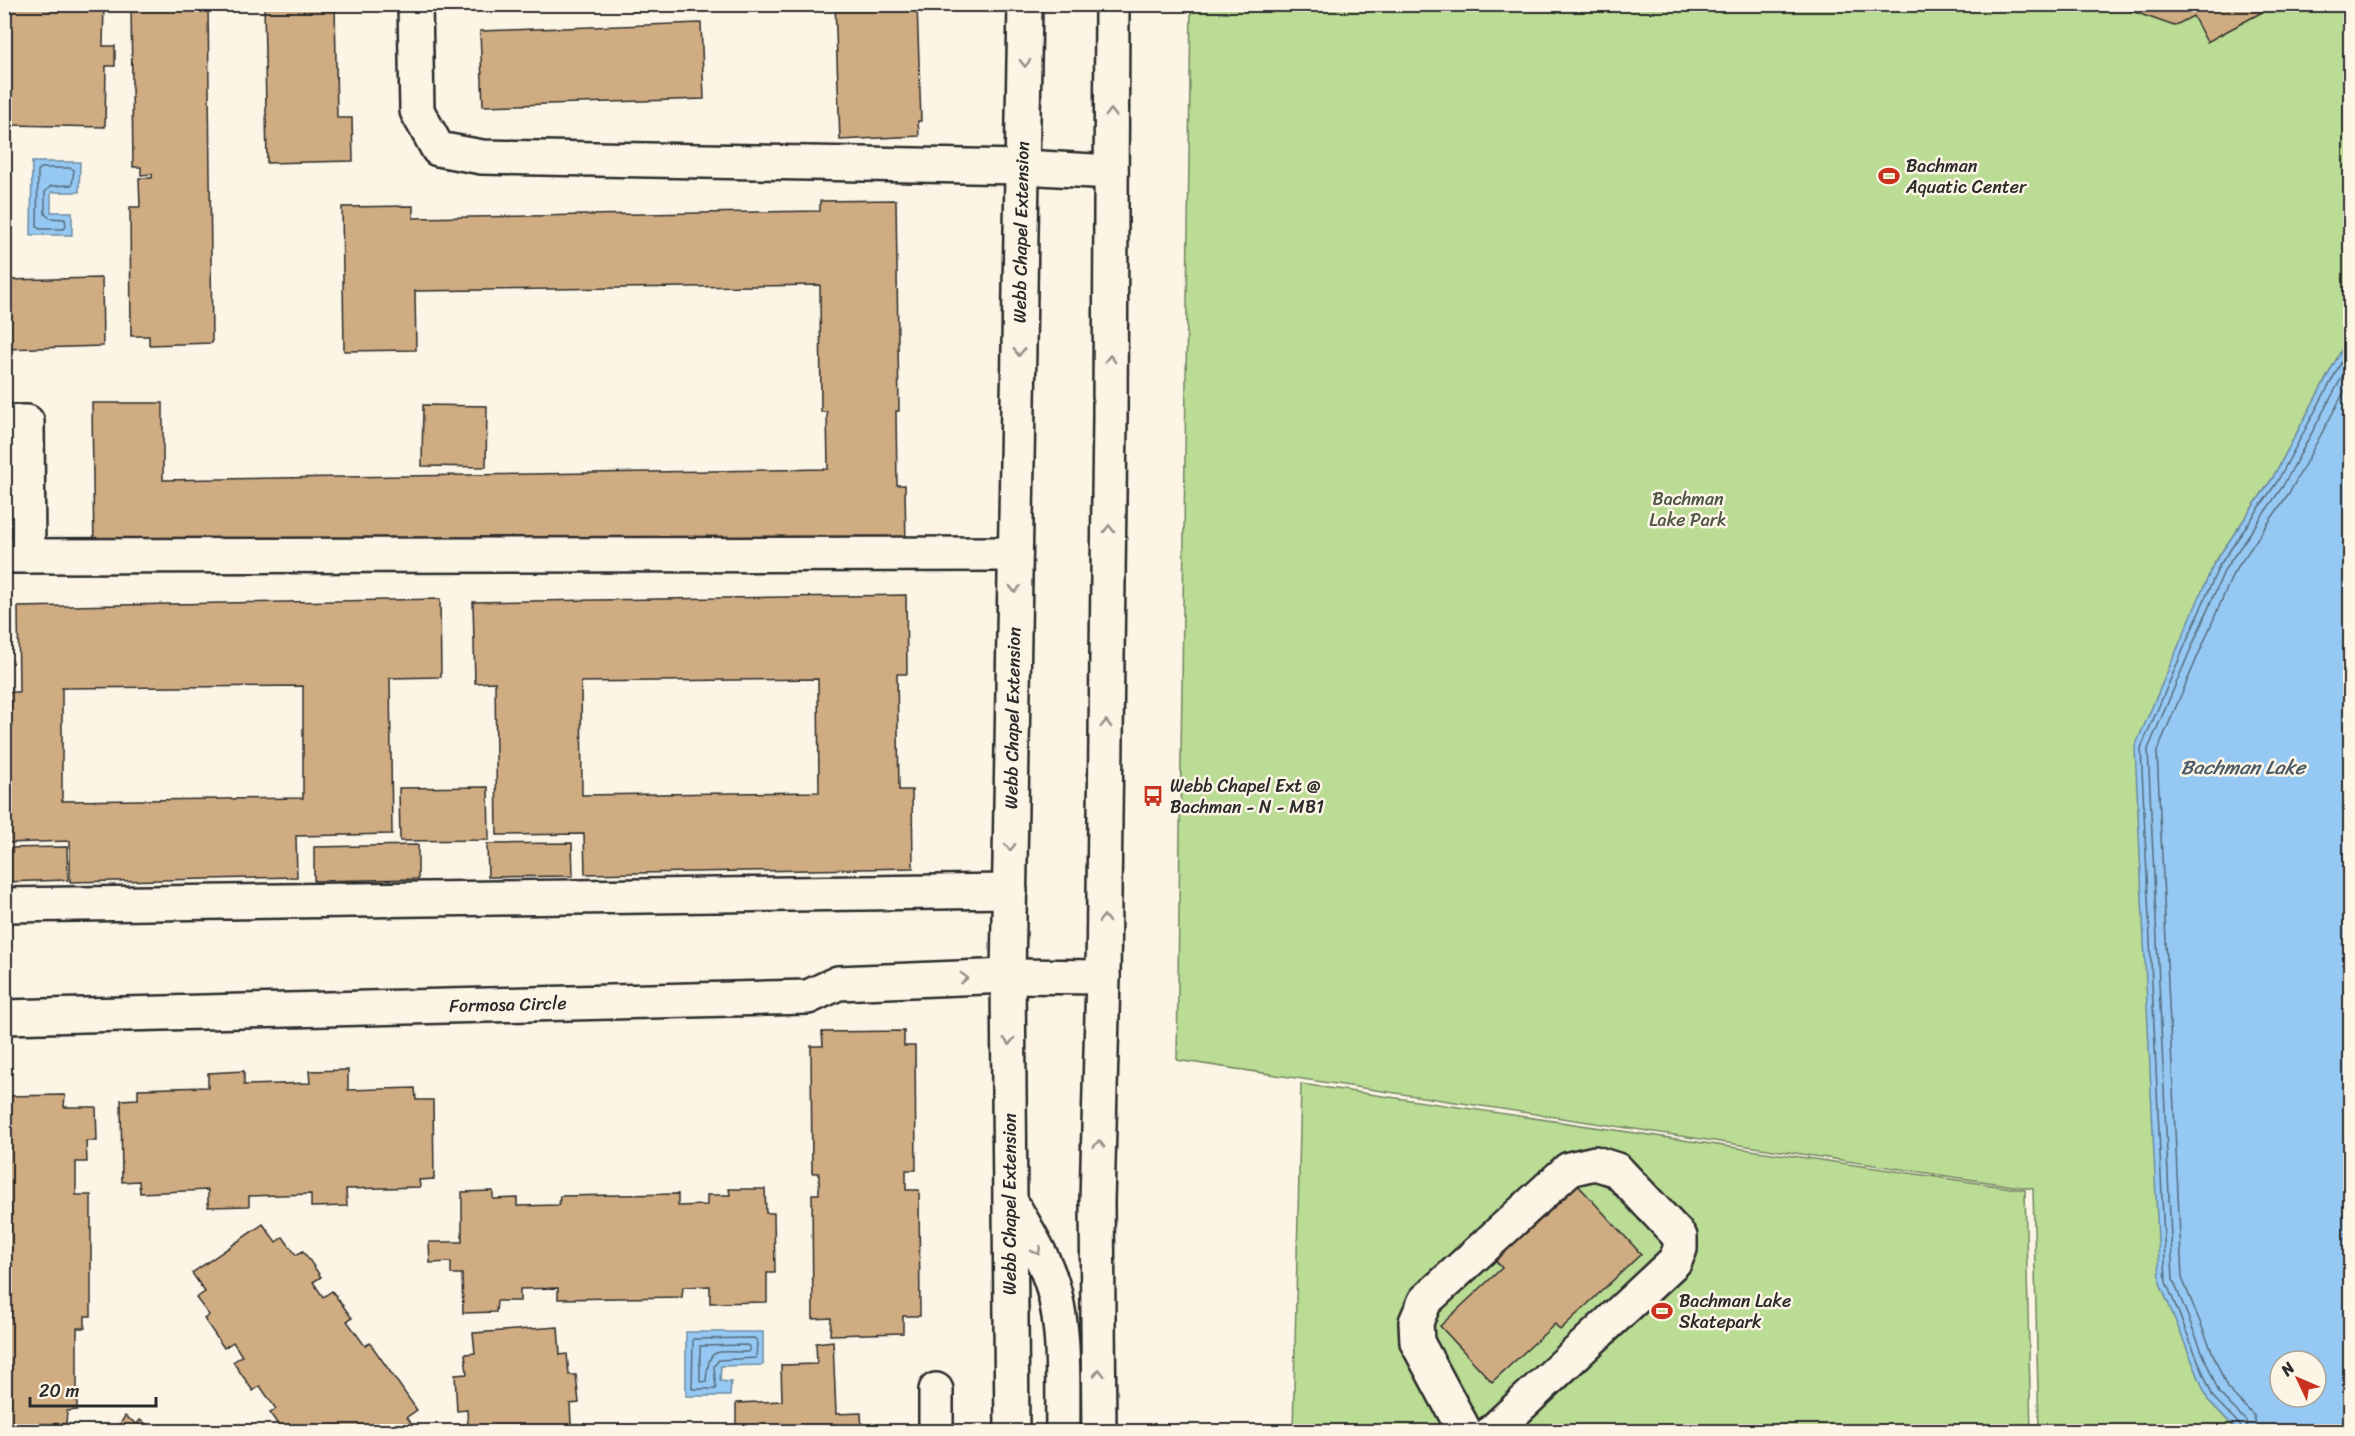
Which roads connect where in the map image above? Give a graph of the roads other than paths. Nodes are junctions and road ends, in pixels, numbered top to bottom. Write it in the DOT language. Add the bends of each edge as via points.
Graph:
graph roads {
  1 [pos="415,4"];
  2 [pos="1026,4"];
  3 [pos="1112,4"];
  4 [pos="1023,167"];
  5 [pos="1111,172"];
  6 [pos="4,422"];
  7 [pos="1015,554"];
  8 [pos="16,556"];
  9 [pos="1010,891"];
  10 [pos="4,905"];
  11 [pos="1008,976"];
  12 [pos="1103,978"];
  13 [pos="4,1017"];
  14 [pos="1010,1200"];
  15 [pos="936,1390"];
  16 [pos="936,1431"];
  17 [pos="1012,1431"];
  18 [pos="1063,1431"];
  19 [pos="1099,1431"];
  20 [pos="1465,1431"];
  21 [pos="1491,1431"];
  1 -- 4 [label="main road" via="417,111 438,150 483,157"];
  2 -- 4 [label="main road, Webb Chapel Extension, one-way"];
  5 -- 3 [label="main road, one-way"];
  4 -- 5 [label="main road"];
  4 -- 7 [label="main road, Webb Chapel Extension, one-way"];
  12 -- 5 [label="main road, one-way"];
  6 -- 8 [label="main road" via="27,422"];
  7 -- 8 [label="main road"];
  7 -- 9 [label="main road, Webb Chapel Extension, one-way"];
  9 -- 10 [label="main road"];
  9 -- 11 [label="main road, Webb Chapel Extension"];
  11 -- 12 [label="main road, Formosa Circle"];
  13 -- 11 [label="main road, Formosa Circle, one-way" via="808,997 838,983"];
  11 -- 14 [label="main road, Webb Chapel Extension, one-way"];
  19 -- 12 [label="main road, one-way" via="1097,1202"];
  14 -- 17 [label="main road, Webb Chapel Extension"];
  14 -- 18 [label="main road, one-way" via="1047,1270 1054,1296 1062,1360"];
  15 -- 16 [label="main road"];
  20 -- 21 [label="main road" via="1417,1341 1416,1322 1425,1301 1569,1169 1595,1163 1617,1170 1680,1237 1675,1261"];
}
